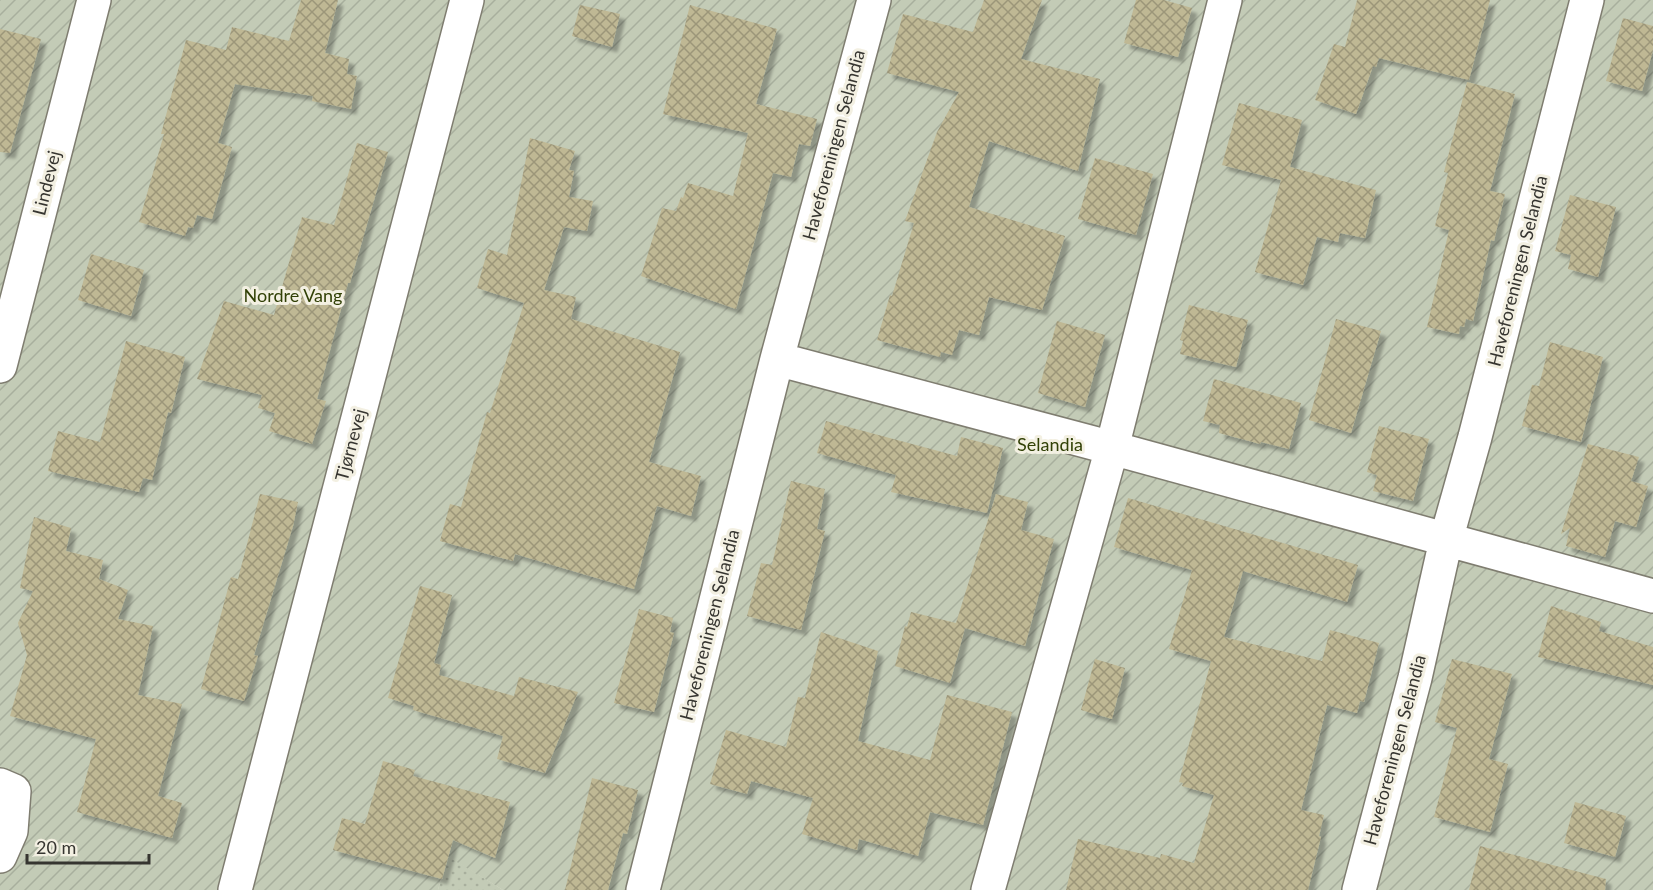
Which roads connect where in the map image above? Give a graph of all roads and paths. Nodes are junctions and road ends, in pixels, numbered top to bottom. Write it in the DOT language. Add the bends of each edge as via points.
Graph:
graph roads {
  1 [pos="94,0"];
  2 [pos="467,0"];
  3 [pos="873,0"];
  4 [pos="1225,0"];
  5 [pos="1587,0"];
  6 [pos="777,359"];
  7 [pos="0,366"];
  8 [pos="1113,448"];
  9 [pos="1446,540"];
  10 [pos="1653,596"];
  11 [pos="0,785"];
  12 [pos="0,856"];
  13 [pos="235,890"];
  14 [pos="644,890"];
  15 [pos="988,890"];
  16 [pos="1359,890"];
  1 -- 7 [label="street, Lindevej"];
  2 -- 13 [label="street, Tjørnevej"];
  3 -- 6 [label="street, Haveforeningen Selandia"];
  4 -- 8 [label="street"];
  5 -- 9 [label="street, Haveforeningen Selandia"];
  6 -- 8 [label="street"];
  6 -- 14 [label="street, Haveforeningen Selandia"];
  8 -- 9 [label="street"];
  8 -- 15 [label="street"];
  9 -- 10 [label="street"];
  9 -- 16 [label="street, Haveforeningen Selandia" via="1415,678"];
  11 -- 12 [label="street" via="14,791 11,831"];
}
